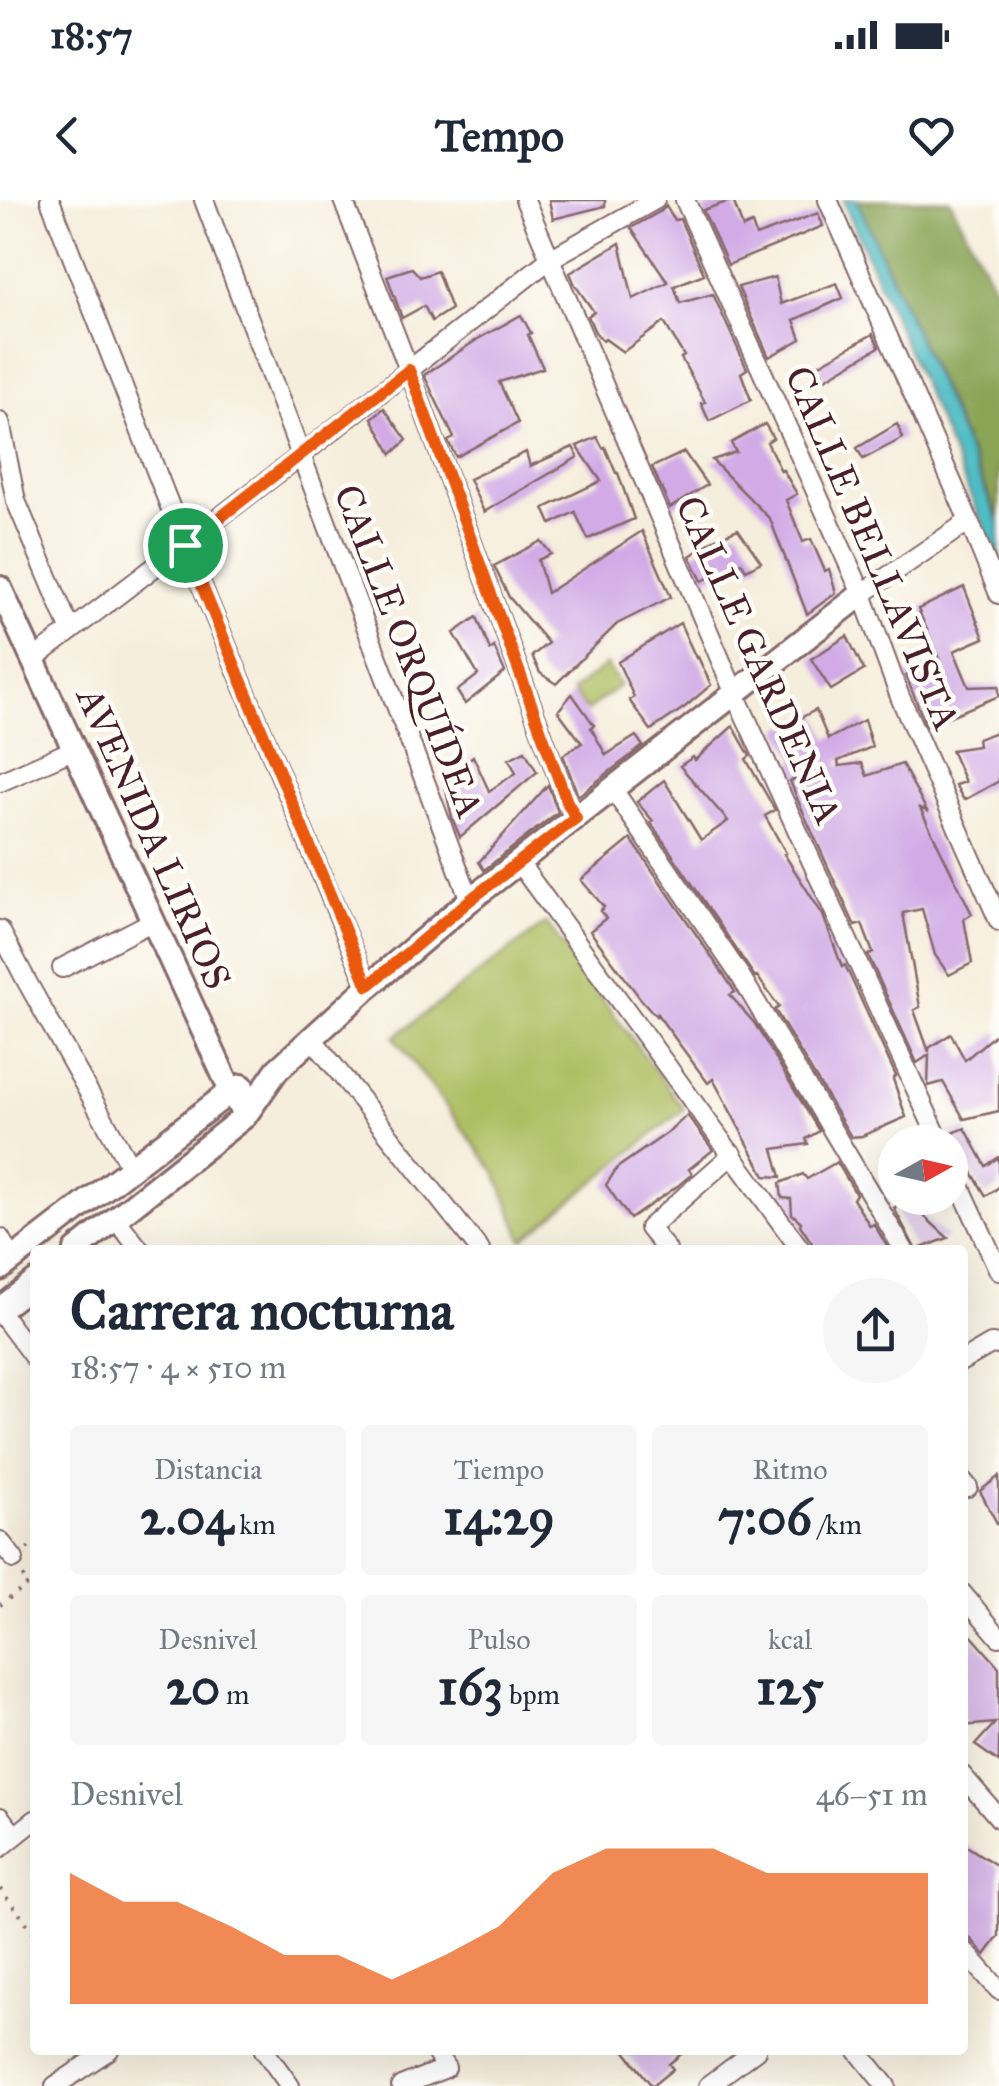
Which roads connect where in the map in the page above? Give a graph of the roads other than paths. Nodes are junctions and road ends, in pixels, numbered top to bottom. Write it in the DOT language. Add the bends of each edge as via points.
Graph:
graph roads {
  1 [pos="50,200"];
  2 [pos="204,200"];
  3 [pos="342,200"];
  4 [pos="525,200"];
  5 [pos="655,200"];
  6 [pos="685,200"];
  7 [pos="828,200"];
  8 [pos="550,260"];
  9 [pos="409,370"];
  10 [pos="0,422"];
  11 [pos="300,456"];
  12 [pos="6,479"];
  13 [pos="969,521"];
  14 [pos="185,545"];
  15 [pos="0,588"];
  16 [pos="862,594"];
  17 [pos="999,594"];
  18 [pos="71,631"];
  19 [pos="34,659"];
  20 [pos="736,694"];
  21 [pos="75,749"];
  22 [pos="0,782"];
  23 [pos="612,788"];
  24 [pos="576,818"];
  25 [pos="519,863"];
  26 [pos="470,900"];
  27 [pos="998,916"];
  28 [pos="153,921"];
  29 [pos="0,930"];
  30 [pos="62,968"];
  31 [pos="368,986"];
  32 [pos="311,1037"];
  33 [pos="276,1070"];
  34 [pos="231,1091"];
  35 [pos="245,1116"];
  36 [pos="932,1125"];
  37 [pos="732,1154"];
  38 [pos="132,1168"];
  39 [pos="968,1203"];
  40 [pos="116,1219"];
  41 [pos="0,1238"];
  42 [pos="31,1245"];
  43 [pos="82,1245"];
  44 [pos="136,1245"];
  45 [pos="476,1245"];
  46 [pos="664,1245"];
  47 [pos="797,1245"];
  48 [pos="901,1245"];
  49 [pos="30,1246"];
  50 [pos="6,1264"];
  51 [pos="999,1271"];
  52 [pos="30,1286"];
  53 [pos="0,1310"];
  54 [pos="999,1345"];
  55 [pos="30,1352"];
  56 [pos="968,1358"];
  57 [pos="0,1541"];
  58 [pos="14,1559"];
  59 [pos="968,1600"];
  60 [pos="999,1637"];
  61 [pos="968,1781"];
  62 [pos="0,1817"];
  63 [pos="999,1818"];
  64 [pos="30,1824"];
  65 [pos="7,1842"];
  66 [pos="968,1955"];
  67 [pos="999,1990"];
  68 [pos="102,2055"];
  69 [pos="268,2055"];
  70 [pos="437,2055"];
  71 [pos="749,2055"];
  72 [pos="861,2055"];
  73 [pos="55,2086"];
  74 [pos="290,2086"];
  75 [pos="402,2086"];
  76 [pos="708,2086"];
  77 [pos="886,2086"];
  1 -- 14 [label="street"];
  2 -- 11 [label="street, CALLE ORQUÍDEA"];
  3 -- 9 [label="street"];
  4 -- 8 [label="street, CALLE GARDENIA"];
  5 -- 8 [label="street"];
  6 -- 16 [label="street, CALLE BELLAVISTA"];
  7 -- 13 [label="street"];
  8 -- 9 [label="street"];
  8 -- 20 [label="street, CALLE GARDENIA"];
  9 -- 11 [label="street"];
  9 -- 24 [label="street"];
  10 -- 12 [label="street"];
  11 -- 14 [label="street"];
  11 -- 26 [label="street, CALLE ORQUÍDEA"];
  12 -- 18 [label="street"];
  13 -- 16 [label="street"];
  13 -- 17 [label="street"];
  14 -- 18 [label="street"];
  14 -- 31 [label="street"];
  15 -- 19 [label="street, AVENIDA LIRIOS"];
  16 -- 20 [label="street"];
  16 -- 27 [label="street, CALLE BELLAVISTA" via="900,697"];
  18 -- 19 [label="street"];
  19 -- 21 [label="street, AVENIDA LIRIOS"];
  20 -- 23 [label="street"];
  20 -- 36 [label="street, CALLE GARDENIA"];
  21 -- 22 [label="street"];
  21 -- 28 [label="street, AVENIDA LIRIOS"];
  23 -- 24 [label="street"];
  23 -- 48 [label="street" via="741,977"];
  24 -- 25 [label="street"];
  25 -- 26 [label="street"];
  25 -- 37 [label="street"];
  26 -- 31 [label="street"];
  28 -- 30 [label="street"];
  28 -- 34 [label="street, AVENIDA LIRIOS"];
  29 -- 38 [label="street"];
  31 -- 32 [label="street"];
  32 -- 33 [label="street"];
  32 -- 45 [label="street"];
  33 -- 34 [label="street"];
  33 -- 35 [label="street"];
  34 -- 35 [label="street, AVENIDA LIRIOS"];
  34 -- 38 [label="street"];
  35 -- 40 [label="street"];
  37 -- 46 [label="street" via="649,1228"];
  37 -- 47 [label="street"];
  38 -- 42 [label="street"];
  39 -- 51 [label="street"];
  40 -- 43 [label="street"];
  40 -- 44 [label="street"];
  41 -- 50 [label="street"];
  49 -- 50 [label="street"];
  52 -- 53 [label="street"];
  53 -- 55 [label="street"];
  54 -- 56 [label="street"];
  57 -- 58 [label="street"];
  59 -- 60 [label="street"];
  61 -- 63 [label="street"];
  62 -- 65 [label="street"];
  64 -- 65 [label="street"];
  66 -- 67 [label="street"];
  68 -- 73 [label="street"];
  69 -- 74 [label="street"];
  70 -- 75 [label="street" via="446,2068"];
  71 -- 76 [label="street"];
  72 -- 77 [label="street"];
}
